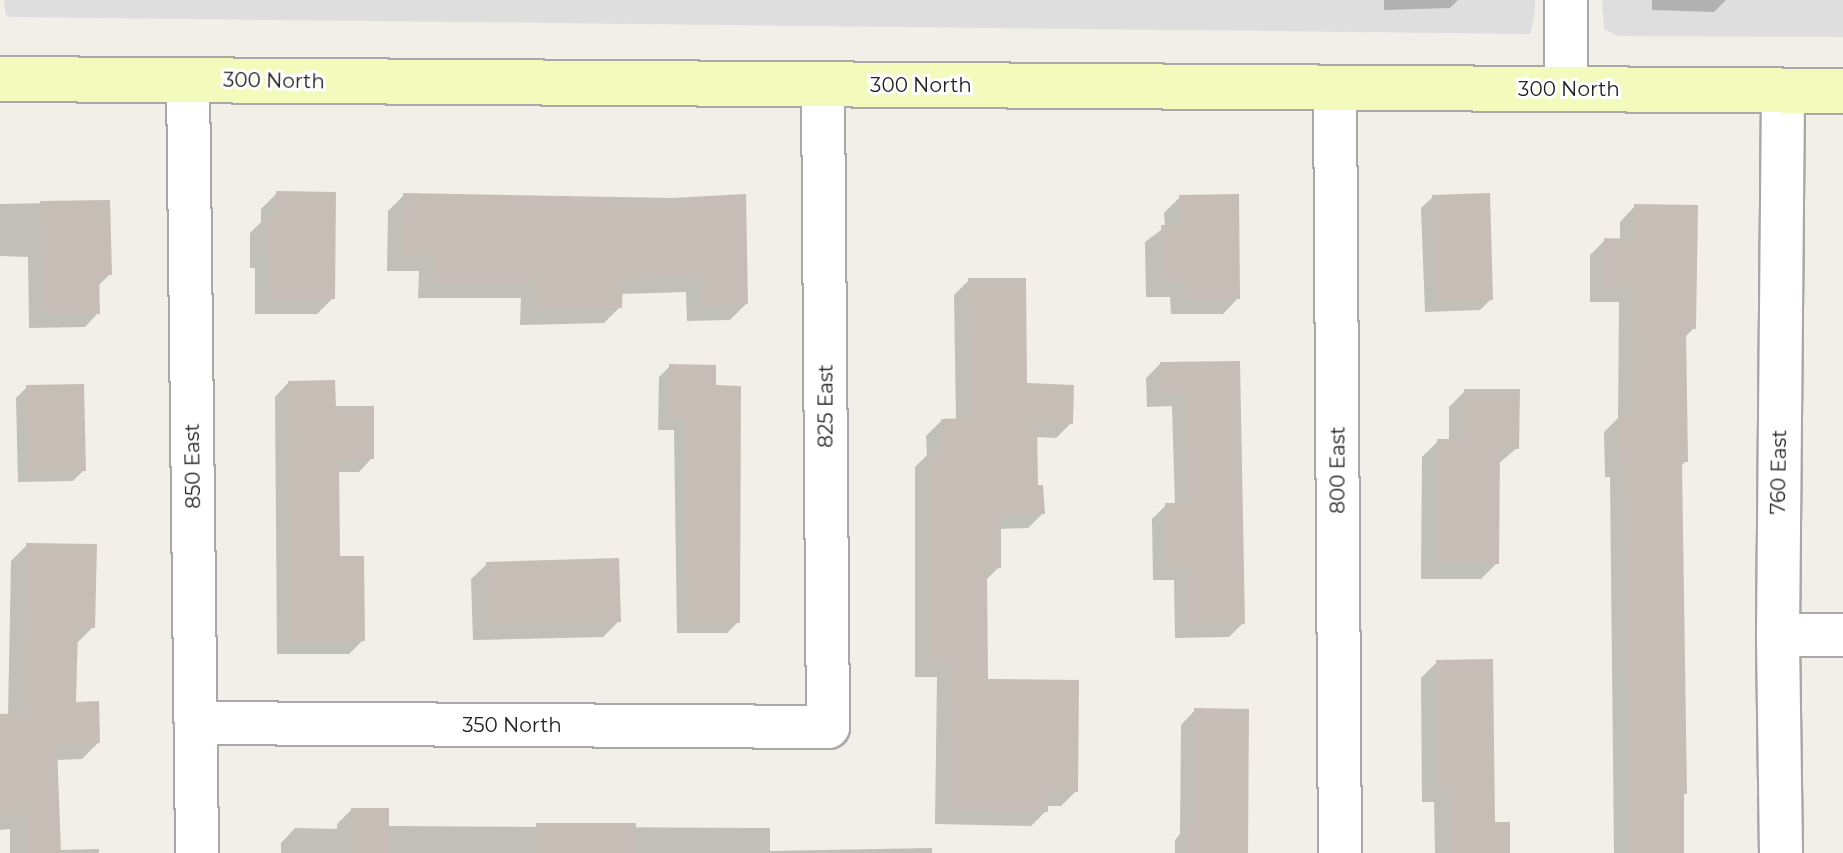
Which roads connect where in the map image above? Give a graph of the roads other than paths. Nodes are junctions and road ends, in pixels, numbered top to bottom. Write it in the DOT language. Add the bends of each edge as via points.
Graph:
graph roads {
  1 [pos="1566,0"];
  2 [pos="0,79"];
  3 [pos="188,80"];
  4 [pos="823,84"];
  5 [pos="1335,88"];
  6 [pos="1566,89"];
  7 [pos="1783,91"];
  8 [pos="1843,91"];
  9 [pos="1778,635"];
  10 [pos="1843,635"];
  11 [pos="196,723"];
  12 [pos="828,727"];
  13 [pos="197,853"];
  14 [pos="1340,853"];
  15 [pos="1781,853"];
  1 -- 6 [label="street"];
  2 -- 3 [label="street, 300 North"];
  3 -- 4 [label="street, 300 North"];
  3 -- 11 [label="street, 850 East"];
  4 -- 5 [label="street, 300 North"];
  4 -- 12 [label="street, 825 East"];
  5 -- 6 [label="street, 300 North"];
  5 -- 14 [label="street, 800 East"];
  6 -- 7 [label="street, 300 North"];
  7 -- 8 [label="street, 300 North"];
  7 -- 9 [label="street, 760 East"];
  9 -- 10 [label="street"];
  9 -- 15 [label="street, 760 East"];
  11 -- 12 [label="street, 350 North"];
  11 -- 13 [label="street, 850 East"];
}
